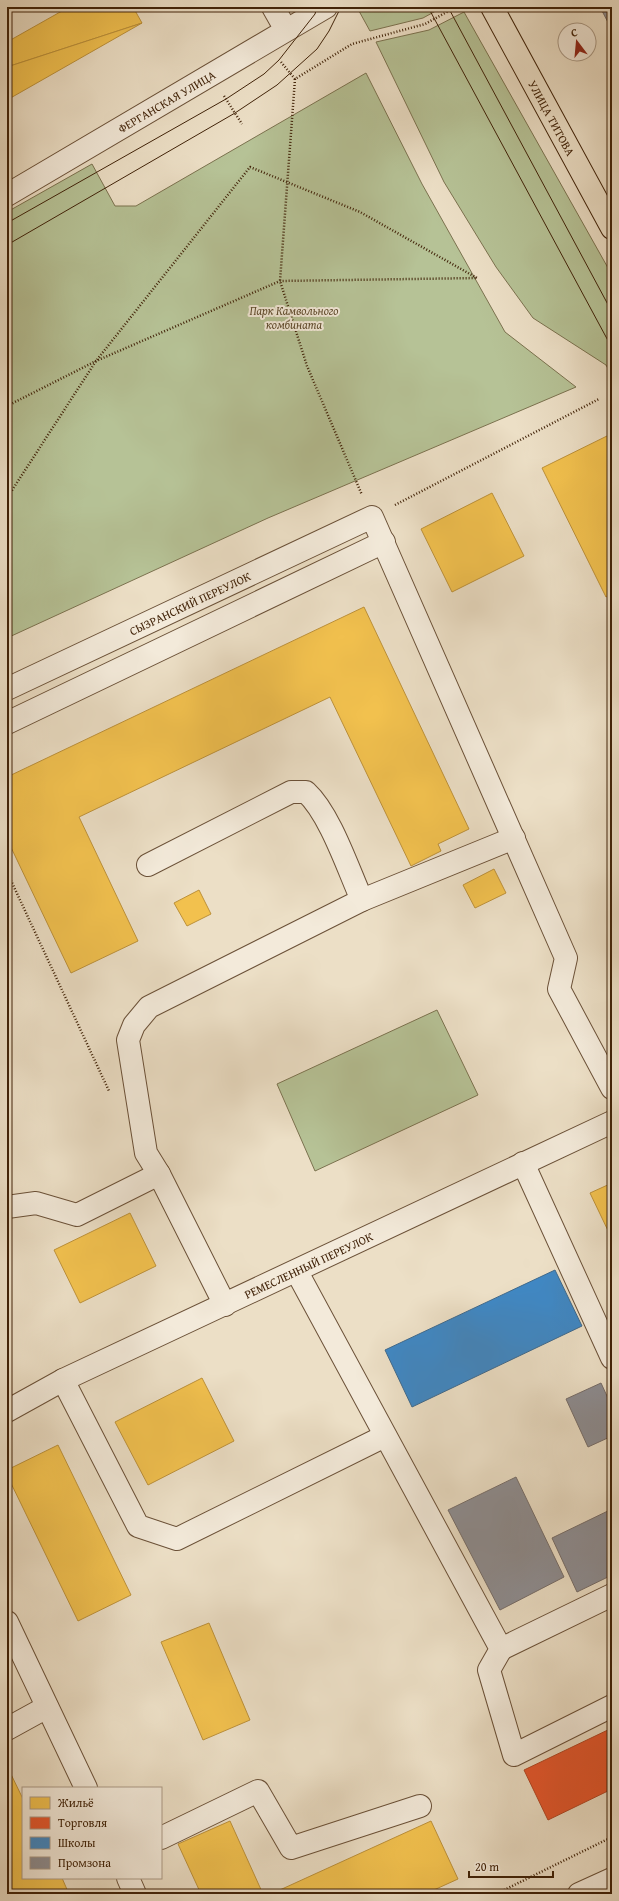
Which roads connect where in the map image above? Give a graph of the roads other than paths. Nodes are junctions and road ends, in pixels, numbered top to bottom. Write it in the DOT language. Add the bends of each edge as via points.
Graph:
graph roads {
  1 [pos="273,7"];
  2 [pos="326,7"];
  3 [pos="492,7"];
  4 [pos="286,30"];
  5 [pos="7,195"];
  6 [pos="612,228"];
  7 [pos="384,542"];
  8 [pos="7,689"];
  9 [pos="7,723"];
  10 [pos="514,838"];
  11 [pos="148,865"];
  12 [pos="362,900"];
  13 [pos="612,1088"];
  14 [pos="612,1122"];
  15 [pos="523,1163"];
  16 [pos="159,1174"];
  17 [pos="7,1207"];
  18 [pos="296,1272"];
  19 [pos="225,1305"];
  20 [pos="612,1358"];
  21 [pos="63,1380"];
  22 [pos="7,1411"];
  23 [pos="385,1436"];
  24 [pos="612,1595"];
  25 [pos="7,1622"];
  26 [pos="500,1649"];
  27 [pos="612,1706"];
  28 [pos="47,1707"];
  29 [pos="7,1728"];
  30 [pos="86,1787"];
  31 [pos="420,1806"];
  32 [pos="162,1838"];
  33 [pos="128,1879"];
  34 [pos="612,1879"];
  35 [pos="135,1894"];
  36 [pos="579,1894"];
  1 -- 4 [label="street"];
  2 -- 4 [label="street, ФЕРГАНСКАЯ УЛИЦА"];
  3 -- 6 [label="main road, УЛИЦА ТИТОВА"];
  4 -- 5 [label="street, ФЕРГАНСКАЯ УЛИЦА"];
  7 -- 8 [label="street, СЫЗРАНСКИЙ ПЕРЕУЛОК" via="372,517"];
  7 -- 9 [label="street"];
  7 -- 10 [label="street"];
  10 -- 12 [label="street"];
  10 -- 13 [label="street" via="566,958 559,989"];
  11 -- 12 [label="street" via="291,792 306,792 316,800"];
  12 -- 16 [label="street" via="149,1007 134,1025 128,1040 146,1153"];
  14 -- 15 [label="street, РЕМЕСЛЕННЫЙ ПЕРЕУЛОК"];
  15 -- 18 [label="street, РЕМЕСЛЕННЫЙ ПЕРЕУЛОК"];
  15 -- 20 [label="street"];
  16 -- 17 [label="street" via="77,1215 36,1203"];
  16 -- 19 [label="street"];
  18 -- 19 [label="street, РЕМЕСЛЕННЫЙ ПЕРЕУЛОК"];
  18 -- 23 [label="street"];
  19 -- 21 [label="street, РЕМЕСЛЕННЫЙ ПЕРЕУЛОК"];
  21 -- 22 [label="street, РЕМЕСЛЕННЫЙ ПЕРЕУЛОК"];
  21 -- 23 [label="street" via="138,1526 177,1539"];
  23 -- 26 [label="street"];
  24 -- 26 [label="street"];
  25 -- 28 [label="street"];
  26 -- 27 [label="street" via="489,1670 514,1755"];
  28 -- 29 [label="street"];
  28 -- 30 [label="street"];
  31 -- 32 [label="street" via="291,1848 258,1791"];
  33 -- 35 [label="street"];
  34 -- 36 [label="street"];
}
